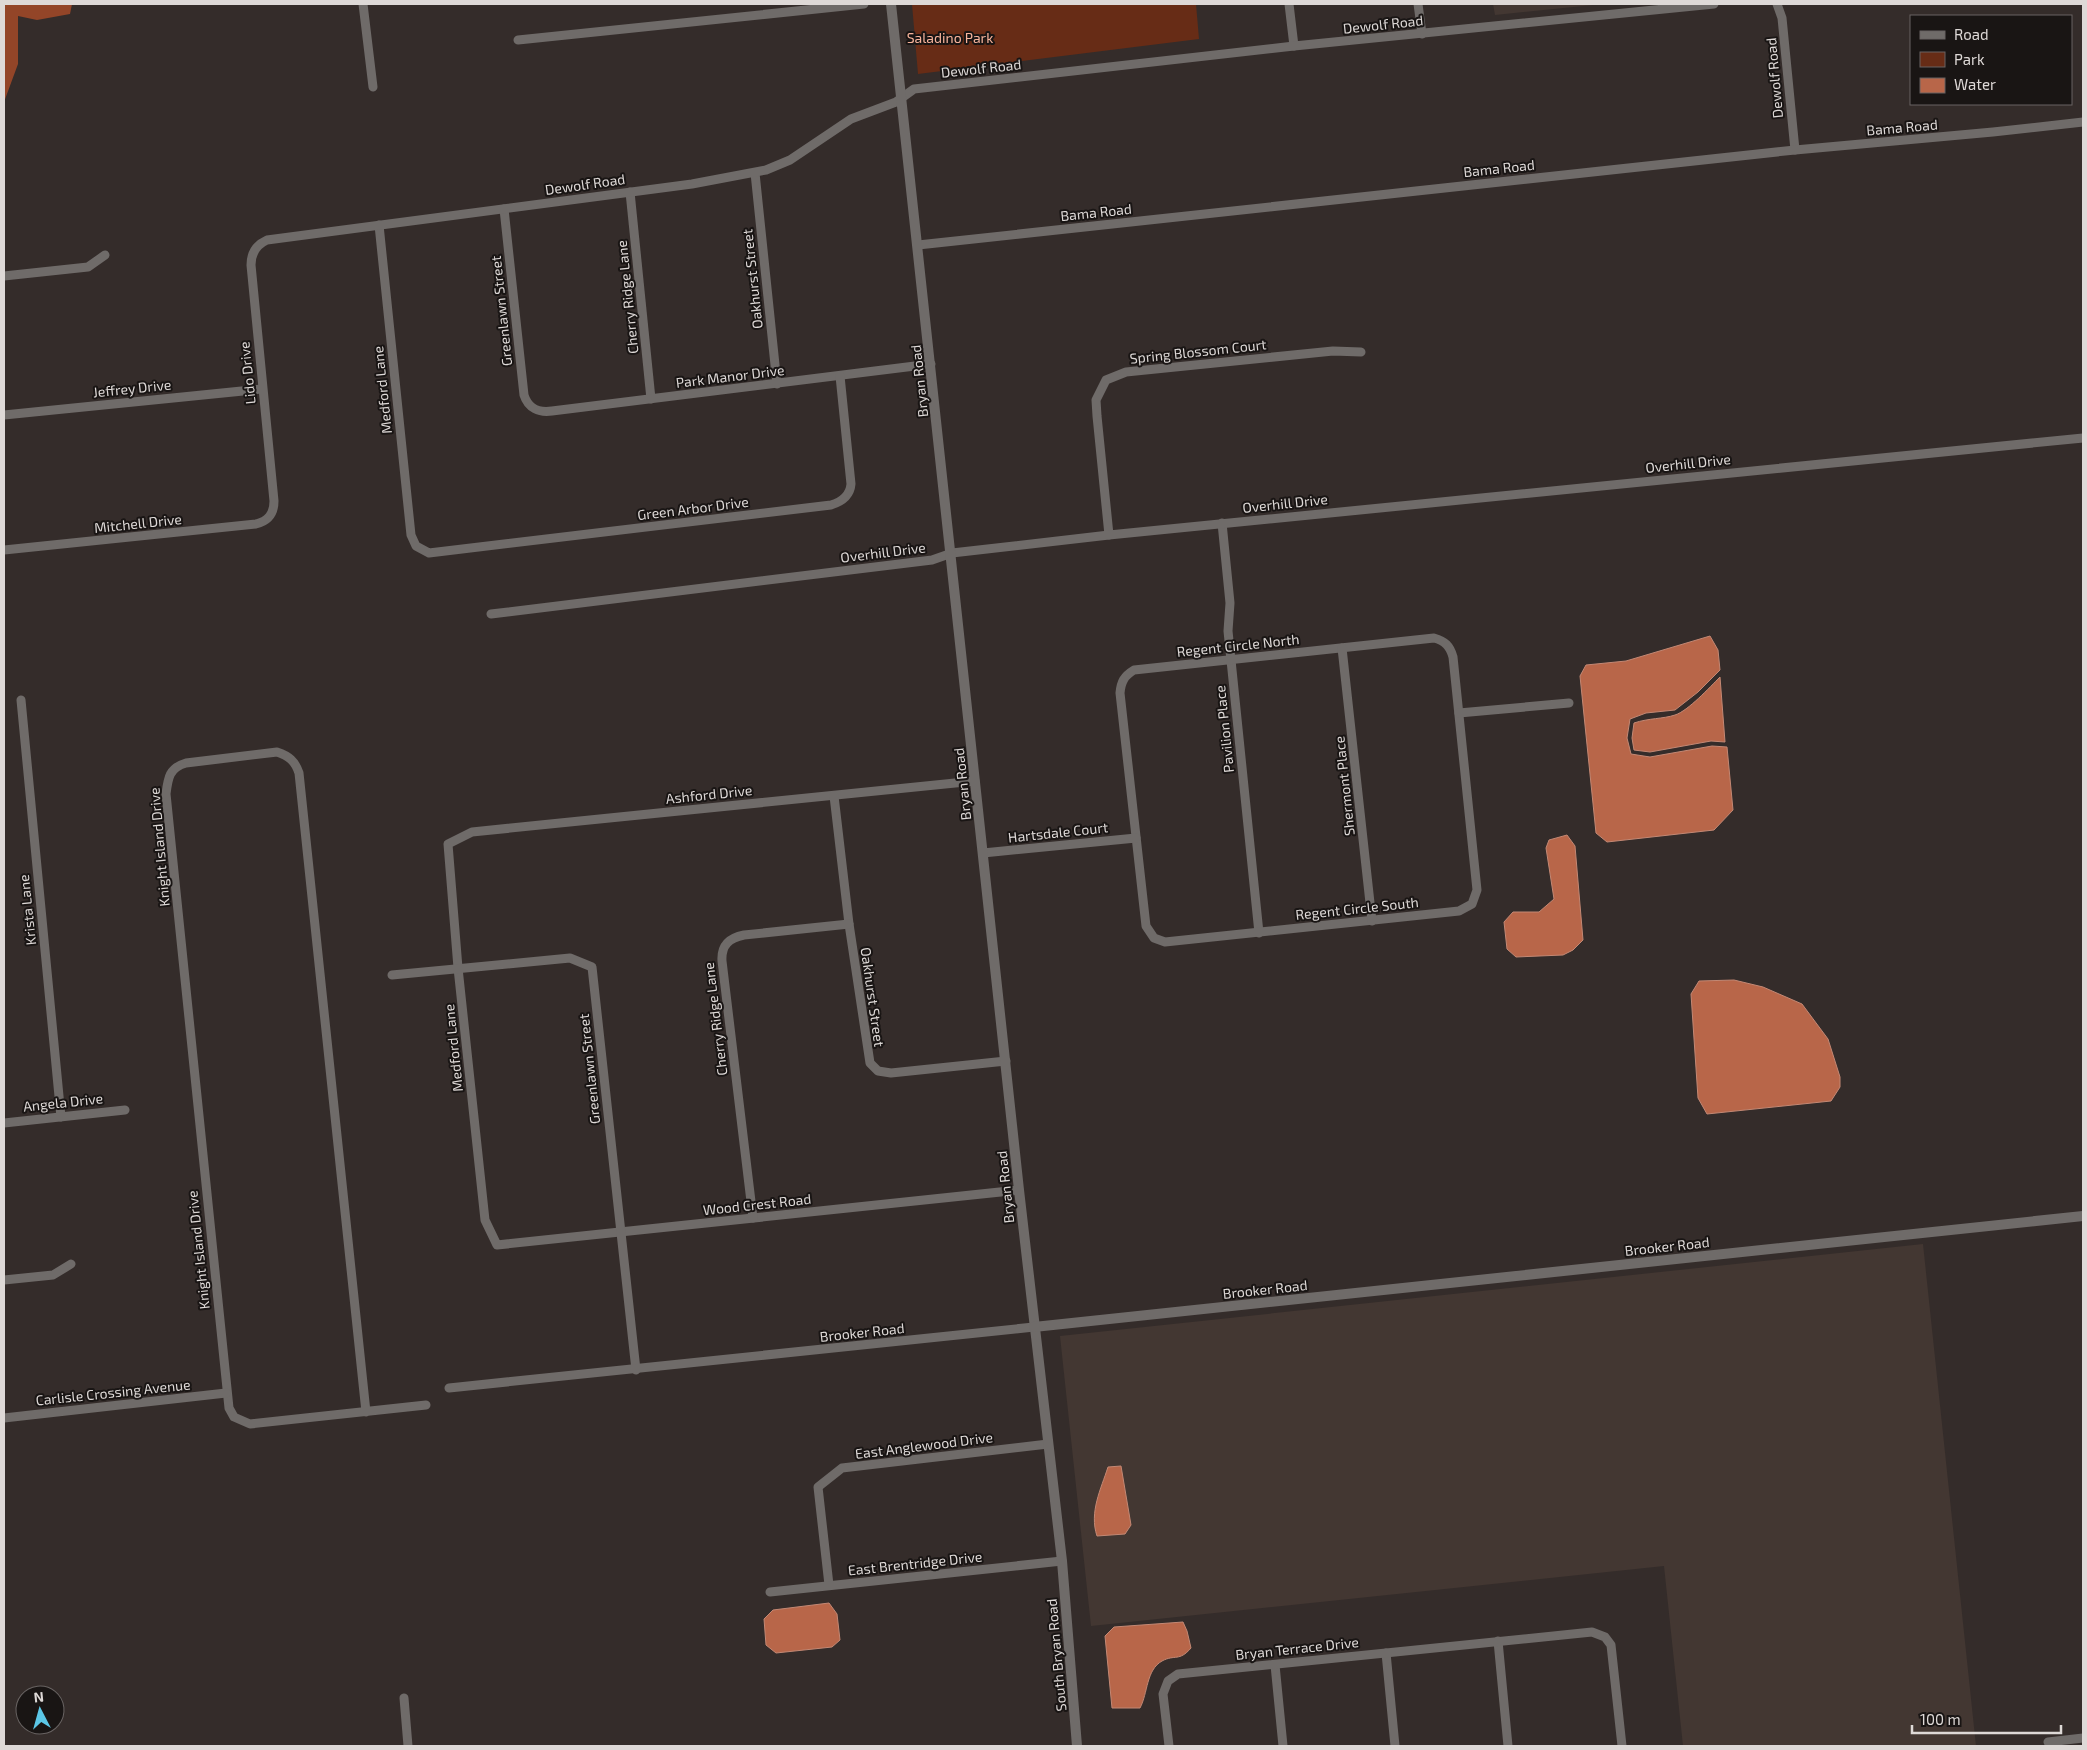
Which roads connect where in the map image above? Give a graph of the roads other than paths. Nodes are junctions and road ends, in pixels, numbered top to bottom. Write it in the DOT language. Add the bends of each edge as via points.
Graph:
graph roads {
  1 [pos="363,4"];
  2 [pos="864,4"];
  3 [pos="892,4"];
  4 [pos="1290,4"];
  5 [pos="1418,4"];
  6 [pos="1714,4"];
  7 [pos="1778,4"];
  8 [pos="1422,34"];
  9 [pos="518,40"];
  10 [pos="1294,46"];
  11 [pos="373,87"];
  12 [pos="902,98"];
  13 [pos="2083,122"];
  14 [pos="1795,150"];
  15 [pos="755,173"];
  16 [pos="630,192"];
  17 [pos="504,209"];
  18 [pos="379,225"];
  19 [pos="273,239"];
  20 [pos="918,245"];
  21 [pos="105,255"];
  22 [pos="4,276"];
  23 [pos="1361,352"];
  24 [pos="931,364"];
  25 [pos="840,376"];
  26 [pos="777,384"];
  27 [pos="262,389"];
  28 [pos="651,399"];
  29 [pos="533,408"];
  30 [pos="4,415"];
  31 [pos="2083,438"];
  32 [pos="271,515"];
  33 [pos="1222,523"];
  34 [pos="1109,535"];
  35 [pos="419,549"];
  36 [pos="4,550"];
  37 [pos="952,553"];
  38 [pos="491,614"];
  39 [pos="1342,648"];
  40 [pos="1231,660"];
  41 [pos="21,700"];
  42 [pos="1569,703"];
  43 [pos="1460,713"];
  44 [pos="975,781"];
  45 [pos="834,796"];
  46 [pos="1136,838"];
  47 [pos="448,844"];
  48 [pos="983,853"];
  49 [pos="1372,921"];
  50 [pos="849,924"];
  51 [pos="1260,933"];
  52 [pos="458,968"];
  53 [pos="392,975"];
  54 [pos="1006,1061"];
  55 [pos="125,1110"];
  56 [pos="61,1116"];
  57 [pos="4,1123"];
  58 [pos="1019,1190"];
  59 [pos="2083,1216"];
  60 [pos="753,1218"];
  61 [pos="620,1232"];
  62 [pos="497,1245"];
  63 [pos="71,1264"];
  64 [pos="4,1280"];
  65 [pos="1034,1327"];
  66 [pos="636,1370"];
  67 [pos="449,1388"];
  68 [pos="226,1393"];
  69 [pos="426,1405"];
  70 [pos="366,1412"];
  71 [pos="4,1418"];
  72 [pos="1048,1444"];
  73 [pos="1062,1561"];
  74 [pos="829,1585"];
  75 [pos="770,1592"];
  76 [pos="1498,1641"];
  77 [pos="1386,1653"];
  78 [pos="1275,1665"];
  79 [pos="404,1698"];
  80 [pos="2083,1738"];
  81 [pos="2048,1742"];
  82 [pos="408,1746"];
  83 [pos="1077,1746"];
  84 [pos="1169,1746"];
  85 [pos="1283,1746"];
  86 [pos="1395,1746"];
  87 [pos="1508,1746"];
  88 [pos="1622,1746"];
  1 -- 11 [label="street"];
  2 -- 9 [label="street"];
  3 -- 12 [label="street, Bryan Road"];
  4 -- 10 [label="street"];
  5 -- 8 [label="street"];
  6 -- 8 [label="street, Dewolf Road"];
  7 -- 14 [label="street, Dewolf Road"];
  8 -- 10 [label="street, Dewolf Road"];
  10 -- 12 [label="street, Dewolf Road" via="914,89"];
  12 -- 15 [label="street, Dewolf Road" via="851,119 782,164"];
  12 -- 20 [label="street, Bryan Road"];
  13 -- 14 [label="street, Bama Road"];
  14 -- 20 [label="street, Bama Road"];
  15 -- 16 [label="street, Dewolf Road"];
  15 -- 26 [label="street, Oakhurst Street"];
  16 -- 17 [label="street, Dewolf Road"];
  16 -- 28 [label="street, Cherry Ridge Lane"];
  17 -- 18 [label="street, Dewolf Road"];
  17 -- 29 [label="street, Greenlawn Street" via="524,395"];
  18 -- 19 [label="street, Dewolf Road"];
  18 -- 35 [label="street, Medford Lane" via="411,535"];
  19 -- 27 [label="street, Lido Drive" via="256,247 251,259"];
  20 -- 24 [label="street, Bryan Road"];
  21 -- 22 [label="street" via="88,266"];
  23 -- 34 [label="street, Spring Blossom Court" via="1333,351 1126,372 1106,380 1096,400 1096,416"];
  24 -- 25 [label="street, Park Manor Drive"];
  24 -- 37 [label="street, Bryan Road"];
  25 -- 26 [label="street, Park Manor Drive"];
  25 -- 35 [label="street, Green Arbor Drive" via="851,484 847,495 838,502 439,553"];
  26 -- 28 [label="street, Park Manor Drive"];
  27 -- 30 [label="street, Jeffrey Drive"];
  27 -- 32 [label="street, Lido Drive" via="274,501"];
  28 -- 29 [label="street, Park Manor Drive" via="548,412"];
  31 -- 33 [label="street, Overhill Drive"];
  32 -- 36 [label="street, Mitchell Drive" via="256,524"];
  33 -- 34 [label="street, Overhill Drive"];
  33 -- 40 [label="street, Pavilion Place" via="1230,603"];
  34 -- 37 [label="street, Overhill Drive"];
  37 -- 38 [label="street, Overhill Drive" via="932,560"];
  37 -- 44 [label="street, Bryan Road"];
  39 -- 40 [label="street, Regent Circle North"];
  39 -- 43 [label="street, Regent Circle North" via="1434,638 1442,640 1453,657"];
  39 -- 49 [label="street, Shermont Place"];
  40 -- 46 [label="street, Regent Circle North" via="1134,670 1123,680 1120,693"];
  40 -- 51 [label="street, Pavilion Place"];
  41 -- 56 [label="street, Krista Lane"];
  42 -- 43 [label="street"];
  43 -- 49 [label="street, Regent Circle South" via="1476,897 1472,904 1459,912"];
  44 -- 45 [label="street, Ashford Drive"];
  44 -- 48 [label="street, Bryan Road"];
  45 -- 47 [label="street, Ashford Drive" via="472,832"];
  45 -- 50 [label="street, Oakhurst Street"];
  46 -- 48 [label="street, Hartsdale Court"];
  46 -- 51 [label="street, Regent Circle South" via="1146,926 1154,938 1165,942"];
  47 -- 52 [label="street, Medford Lane"];
  48 -- 54 [label="street, Bryan Road"];
  49 -- 51 [label="street, Regent Circle South"];
  50 -- 54 [label="street, Oakhurst Street" via="868,1056 874,1068 891,1073"];
  50 -- 60 [label="street, Cherry Ridge Lane" via="744,935 730,940 723,949"];
  52 -- 53 [label="street, Greenlawn Street"];
  52 -- 61 [label="street, Greenlawn Street" via="570,958 592,967"];
  52 -- 62 [label="street, Medford Lane" via="485,1220"];
  54 -- 58 [label="street, Bryan Road"];
  55 -- 56 [label="street, Angela Drive"];
  56 -- 57 [label="street, Angela Drive"];
  58 -- 60 [label="street, Wood Crest Road"];
  58 -- 65 [label="street, Bryan Road"];
  59 -- 65 [label="street, Brooker Road"];
  60 -- 61 [label="street, Wood Crest Road"];
  61 -- 62 [label="street, Wood Crest Road"];
  61 -- 66 [label="street, Greenlawn Street"];
  63 -- 64 [label="street" via="53,1275"];
  65 -- 66 [label="street, Brooker Road"];
  65 -- 72 [label="street, Bryan Road"];
  66 -- 67 [label="street, Brooker Road"];
  68 -- 70 [label="street, Knight Island Drive" via="234,1417 250,1424"];
  68 -- 70 [label="street, Knight Island Drive" via="166,794 168,778 176,766 277,752 292,759 299,773"];
  68 -- 71 [label="street, Carlisle Crossing Avenue"];
  69 -- 70 [label="street, Knight Island Drive"];
  72 -- 73 [label="street, Bryan Road"];
  72 -- 74 [label="street, East Anglewood Drive" via="842,1468 818,1488"];
  73 -- 74 [label="street, East Brentridge Drive"];
  73 -- 83 [label="street, South Bryan Road"];
  74 -- 75 [label="street, East Brentridge Drive"];
  76 -- 77 [label="street, Bryan Terrace Drive"];
  76 -- 87 [label="street"];
  76 -- 88 [label="street, Bryan Terrace Drive" via="1584,1632 1605,1636 1612,1645"];
  77 -- 78 [label="street, Bryan Terrace Drive"];
  77 -- 86 [label="street"];
  78 -- 84 [label="street, Bryan Terrace Drive" via="1189,1672 1172,1677 1163,1694"];
  78 -- 85 [label="street"];
  79 -- 82 [label="street"];
  80 -- 81 [label="street"];
}
